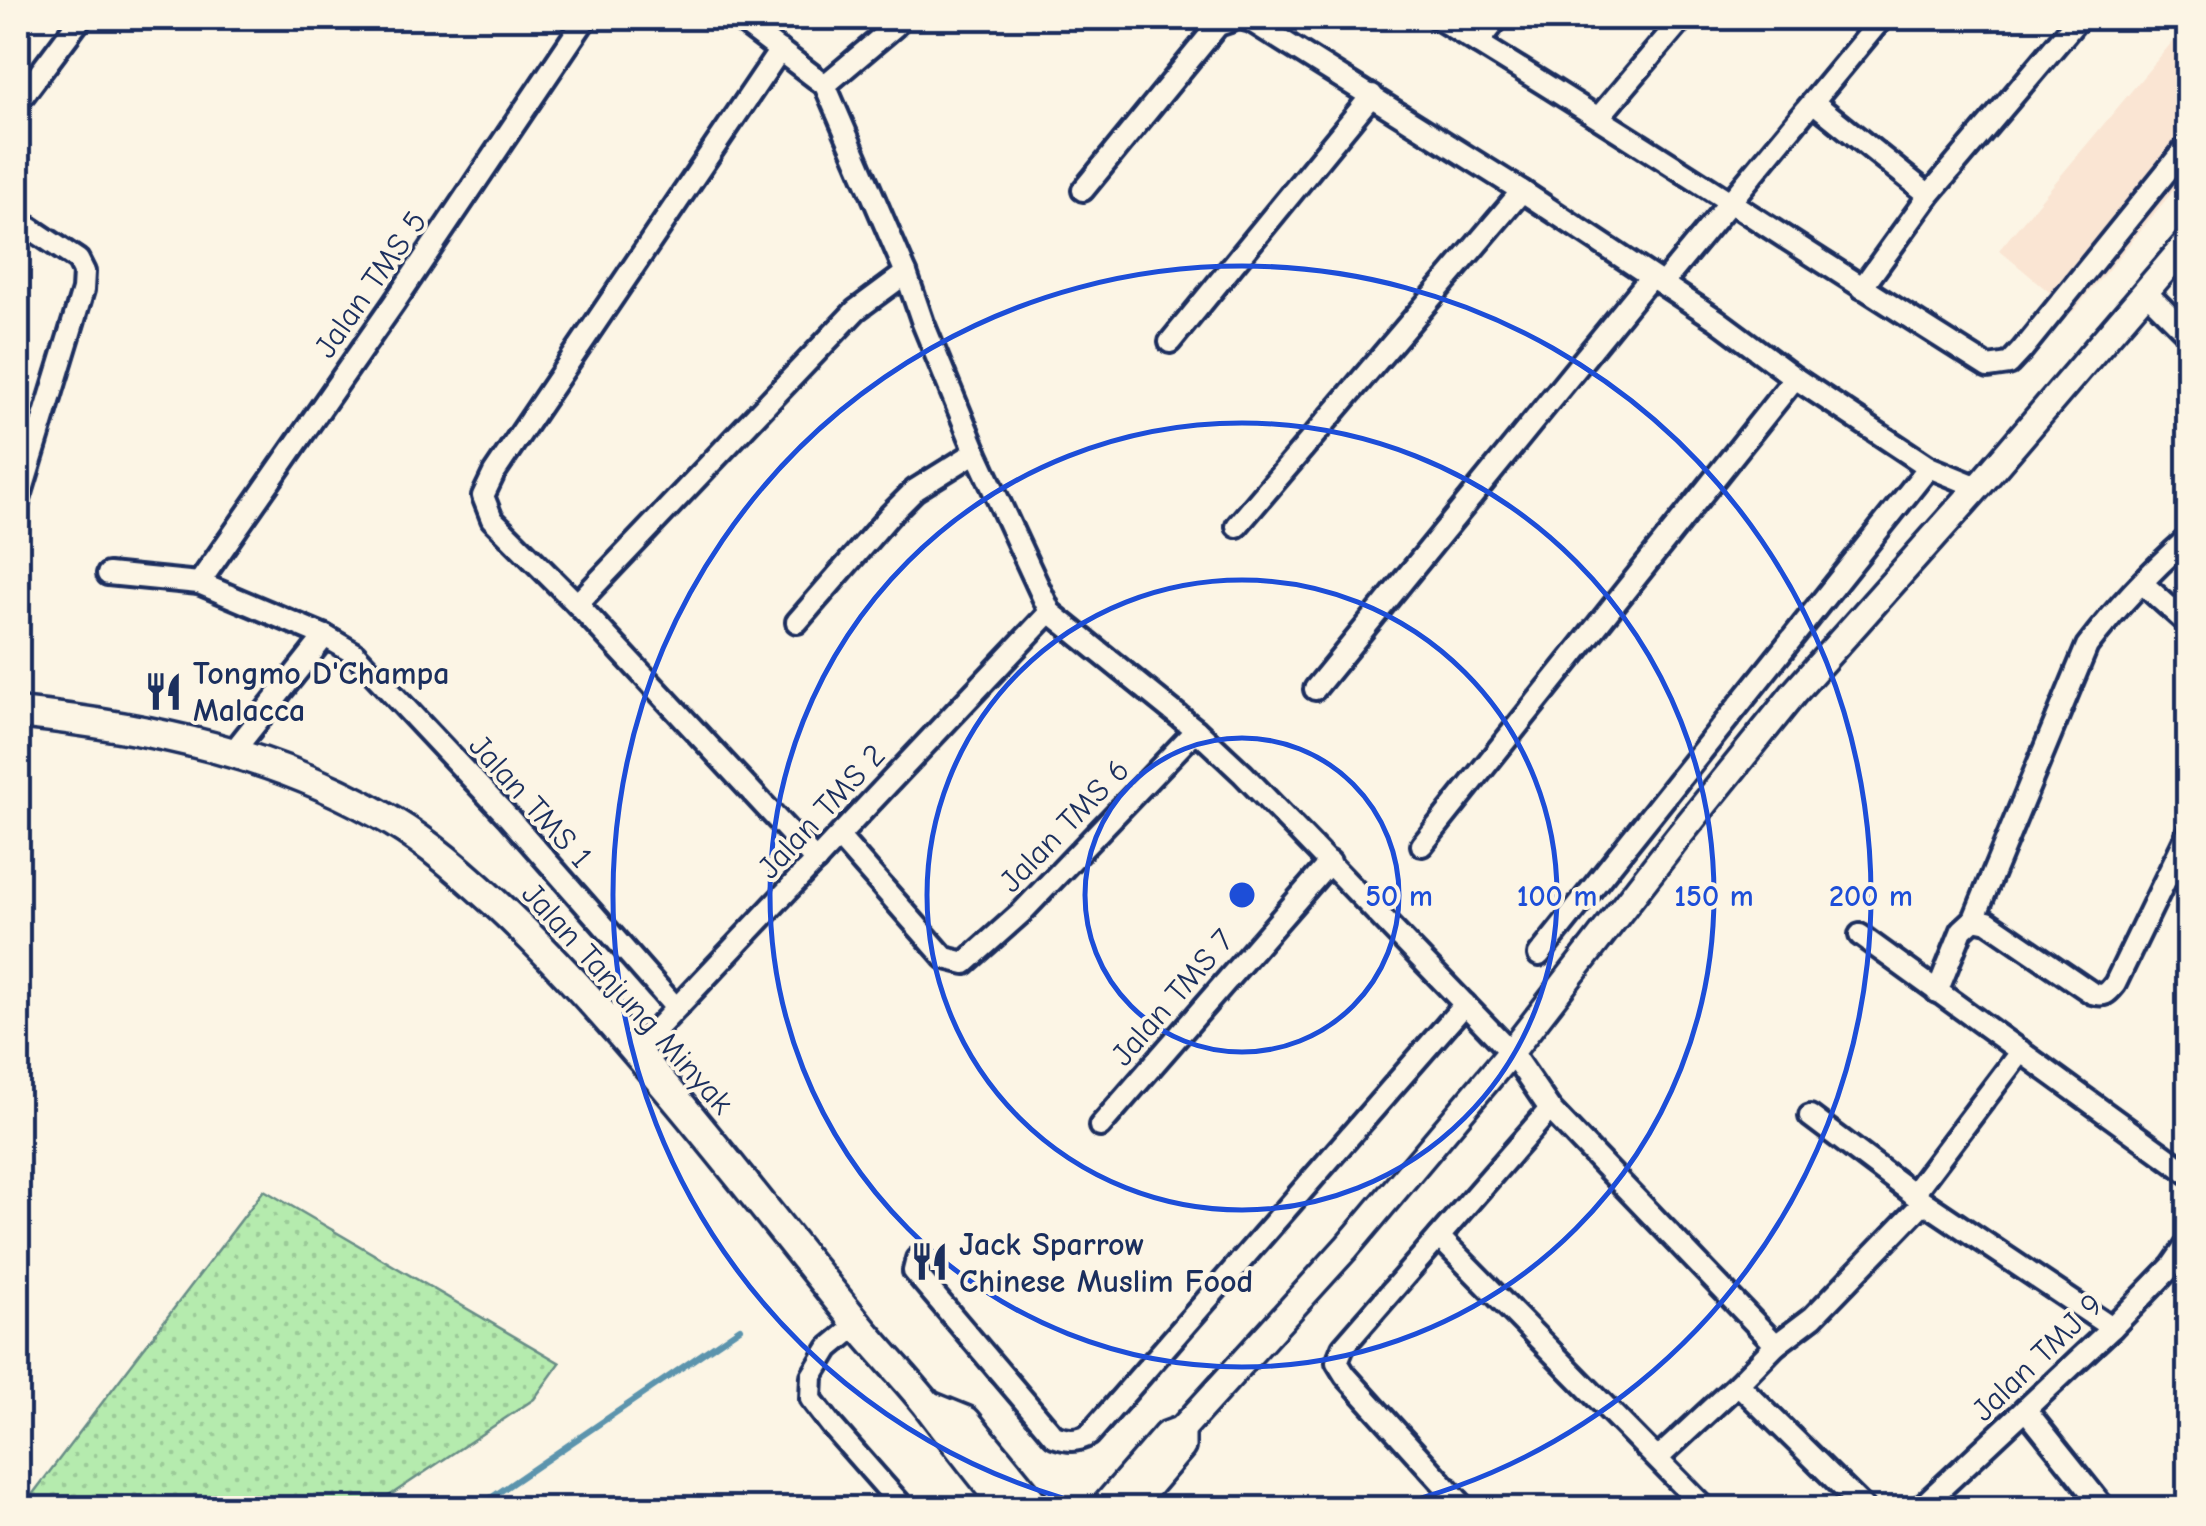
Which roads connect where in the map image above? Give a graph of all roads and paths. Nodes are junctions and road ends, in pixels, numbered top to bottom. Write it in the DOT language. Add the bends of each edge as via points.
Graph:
graph roads {
  1 [pos="81,18"];
  2 [pos="586,18"];
  3 [pos="737,18"];
  4 [pos="898,18"];
  5 [pos="1436,18"];
  6 [pos="1498,18"];
  7 [pos="1683,18"];
  8 [pos="1882,18"];
  9 [pos="2079,18"];
  10 [pos="1478,43"];
  11 [pos="780,50"];
  12 [pos="824,85"];
  13 [pos="1372,95"];
  14 [pos="18,102"];
  15 [pos="1813,102"];
  16 [pos="1599,117"];
  17 [pos="2188,145"];
  18 [pos="1083,190"];
  19 [pos="1522,190"];
  20 [pos="1929,194"];
  21 [pos="1726,207"];
  22 [pos="18,220"];
  23 [pos="2188,242"];
  24 [pos="906,273"];
  25 [pos="1657,280"];
  26 [pos="1862,288"];
  27 [pos="2146,292"];
  28 [pos="2188,334"];
  29 [pos="1170,342"];
  30 [pos="1795,378"];
  31 [pos="976,452"];
  32 [pos="1929,467"];
  33 [pos="1978,487"];
  34 [pos="18,503"];
  35 [pos="1237,526"];
  36 [pos="2188,538"];
  37 [pos="108,574"];
  38 [pos="199,582"];
  39 [pos="2142,583"];
  40 [pos="577,604"];
  41 [pos="1050,612"];
  42 [pos="796,622"];
  43 [pos="2188,624"];
  44 [pos="325,636"];
  45 [pos="1315,689"];
  46 [pos="18,713"];
  47 [pos="1196,730"];
  48 [pos="233,752"];
  49 [pos="2188,833"];
  50 [pos="839,837"];
  51 [pos="1422,845"];
  52 [pos="816,862"];
  53 [pos="1330,862"];
  54 [pos="1974,919"];
  55 [pos="1860,935"];
  56 [pos="1538,954"];
  57 [pos="1937,992"];
  58 [pos="1465,1004"];
  59 [pos="676,1008"];
  60 [pos="636,1051"];
  61 [pos="2021,1051"];
  62 [pos="1510,1052"];
  63 [pos="1550,1109"];
  64 [pos="1810,1116"];
  65 [pos="1100,1126"];
  66 [pos="2188,1172"];
  67 [pos="1918,1198"];
  68 [pos="1440,1237"];
  69 [pos="2188,1243"];
  70 [pos="917,1259"];
  71 [pos="858,1324"];
  72 [pos="2112,1328"];
  73 [pos="1776,1344"];
  74 [pos="1738,1384"];
  75 [pos="928,1406"];
  76 [pos="2025,1409"];
  77 [pos="1182,1429"];
  78 [pos="1658,1458"];
  79 [pos="1007,1472"];
  80 [pos="904,1508"];
  81 [pos="1009,1508"];
  82 [pos="1037,1508"];
  83 [pos="1047,1508"];
  84 [pos="1104,1508"];
  85 [pos="1130,1508"];
  86 [pos="1465,1508"];
  87 [pos="1704,1508"];
  88 [pos="1864,1508"];
  89 [pos="1920,1508"];
  90 [pos="2104,1508"];
  1 -- 14 [label="street"];
  2 -- 38 [label="street, Jalan TMS 5"];
  3 -- 11 [label="street"];
  4 -- 12 [label="street"];
  5 -- 10 [label="street"];
  6 -- 10 [label="street"];
  7 -- 16 [label="street"];
  8 -- 15 [label="street"];
  9 -- 20 [label="street"];
  10 -- 16 [label="street"];
  11 -- 12 [label="street"];
  11 -- 40 [label="street" via="483,496 492,519"];
  12 -- 24 [label="street"];
  13 -- 18 [label="street" via="1251,21 1231,20 1218,25"];
  13 -- 19 [label="street"];
  13 -- 29 [label="street"];
  15 -- 20 [label="street"];
  15 -- 21 [label="street"];
  16 -- 21 [label="street"];
  17 -- 26 [label="street" via="2008,364 1988,367"];
  19 -- 25 [label="street"];
  19 -- 35 [label="street"];
  20 -- 26 [label="street"];
  21 -- 25 [label="street"];
  21 -- 26 [label="street"];
  22 -- 34 [label="street" via="78,260 84,272"];
  23 -- 27 [label="street"];
  24 -- 31 [label="street"];
  24 -- 40 [label="street" via="856,310"];
  25 -- 30 [label="street"];
  25 -- 45 [label="street"];
  27 -- 28 [label="street"];
  27 -- 33 [label="street"];
  30 -- 32 [label="street"];
  30 -- 51 [label="street"];
  31 -- 41 [label="street"];
  31 -- 42 [label="street" via="915,490"];
  32 -- 33 [label="street"];
  32 -- 56 [label="street"];
  33 -- 62 [label="street" via="1795,692"];
  36 -- 39 [label="street"];
  37 -- 38 [label="street, Jalan TMS 1"];
  38 -- 44 [label="street, Jalan TMS 1"];
  39 -- 43 [label="street"];
  39 -- 54 [label="street" via="2087,646"];
  40 -- 52 [label="street"];
  41 -- 47 [label="street"];
  41 -- 50 [label="street, Jalan TMS 2"];
  44 -- 48 [label="street"];
  44 -- 59 [label="street, Jalan TMS 1" via="354,653"];
  46 -- 48 [label="main road, Jalan Tanjung Minyak" via="133,728"];
  47 -- 50 [label="street, Jalan TMS 6" via="1022,913 964,963 945,958"];
  47 -- 53 [label="street"];
  48 -- 60 [label="main road, Jalan Tanjung Minyak" via="331,788 423,842 534,938"];
  49 -- 54 [label="street" via="2107,994 2092,993"];
  50 -- 52 [label="street, Jalan TMS 2"];
  52 -- 59 [label="street, Jalan TMS 2"];
  53 -- 58 [label="street"];
  53 -- 65 [label="street, Jalan TMS 7"];
  54 -- 57 [label="street" via="1962,930"];
  55 -- 57 [label="street"];
  57 -- 61 [label="street"];
  58 -- 62 [label="street"];
  58 -- 70 [label="street" via="1078,1441 1054,1436 914,1271"];
  59 -- 60 [label="street, Jalan TMS 2"];
  60 -- 71 [label="main road, Jalan Tanjung Minyak"];
  61 -- 66 [label="street"];
  61 -- 67 [label="street"];
  62 -- 63 [label="street"];
  62 -- 77 [label="street"];
  63 -- 68 [label="street"];
  63 -- 73 [label="street"];
  64 -- 67 [label="street"];
  67 -- 72 [label="street"];
  67 -- 73 [label="street" via="1813,1317"];
  68 -- 78 [label="street"];
  68 -- 86 [label="street" via="1342,1347 1337,1362"];
  69 -- 72 [label="street, Jalan TMJ 9"];
  71 -- 75 [label="main road, Jalan Tanjung Minyak"];
  71 -- 80 [label="street" via="829,1348 812,1376 812,1399"];
  72 -- 76 [label="street, Jalan TMJ 9"];
  73 -- 74 [label="street"];
  74 -- 78 [label="street"];
  74 -- 88 [label="street"];
  75 -- 79 [label="main road, Jalan Tanjung Minyak" via="966,1421"];
  75 -- 81 [label="main road, Jalan Tanjung Minyak"];
  76 -- 89 [label="street, Jalan TMJ 9"];
  76 -- 90 [label="street"];
  77 -- 84 [label="street" via="1166,1435"];
  77 -- 85 [label="street" via="1182,1447"];
  78 -- 87 [label="street"];
  79 -- 82 [label="main road, Jalan Tanjung Minyak"];
  79 -- 83 [label="main road" via="1027,1482"];
}
